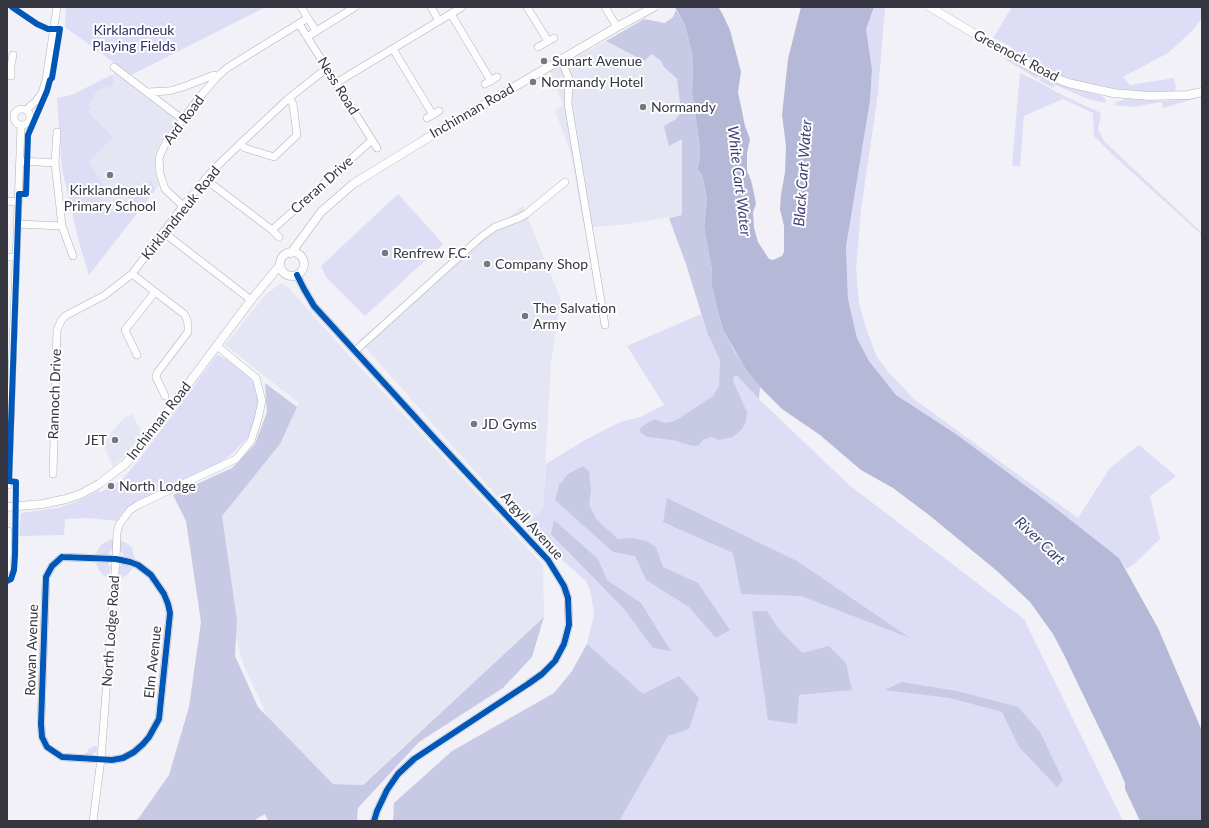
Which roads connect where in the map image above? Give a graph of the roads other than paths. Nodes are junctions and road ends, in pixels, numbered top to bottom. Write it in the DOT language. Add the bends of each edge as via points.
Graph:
graph roads {
  1 [pos="57,7"];
  2 [pos="301,7"];
  3 [pos="356,7"];
  4 [pos="431,7"];
  5 [pos="462,7"];
  6 [pos="527,7"];
  7 [pos="605,7"];
  8 [pos="654,7"];
  9 [pos="930,7"];
  10 [pos="450,14"];
  11 [pos="308,18"];
  12 [pos="439,21"];
  13 [pos="299,24"];
  14 [pos="617,27"];
  15 [pos="316,31"];
  16 [pos="307,37"];
  17 [pos="538,47"];
  18 [pos="393,49"];
  19 [pos="13,55"];
  20 [pos="561,59"];
  21 [pos="9,64"];
  22 [pos="114,67"];
  23 [pos="327,68"];
  24 [pos="11,76"];
  25 [pos="217,77"];
  26 [pos="491,81"];
  27 [pos="336,83"];
  28 [pos="147,92"];
  29 [pos="1202,92"];
  30 [pos="289,98"];
  31 [pos="26,110"];
  32 [pos="7,111"];
  33 [pos="15,112"];
  34 [pos="433,115"];
  35 [pos="182,120"];
  36 [pos="21,125"];
  37 [pos="57,132"];
  38 [pos="372,140"];
  39 [pos="240,144"];
  40 [pos="377,148"];
  41 [pos="21,161"];
  42 [pos="55,163"];
  43 [pos="205,179"];
  44 [pos="565,182"];
  45 [pos="7,201"];
  46 [pos="19,202"];
  47 [pos="183,206"];
  48 [pos="18,224"];
  49 [pos="62,226"];
  50 [pos="272,230"];
  51 [pos="163,232"];
  52 [pos="304,235"];
  53 [pos="279,237"];
  54 [pos="291,253"];
  55 [pos="73,256"];
  56 [pos="300,256"];
  57 [pos="7,257"];
  58 [pos="17,257"];
  59 [pos="282,269"];
  60 [pos="132,274"];
  61 [pos="297,275"];
  62 [pos="154,292"];
  63 [pos="251,300"];
  64 [pos="65,316"];
  65 [pos="7,320"];
  66 [pos="15,320"];
  67 [pos="605,326"];
  68 [pos="217,346"];
  69 [pos="355,351"];
  70 [pos="137,355"];
  71 [pos="10,377"];
  72 [pos="166,396"];
  73 [pos="9,437"];
  74 [pos="53,474"];
  75 [pos="8,485"];
  76 [pos="7,507"];
  77 [pos="8,531"];
  78 [pos="116,559"];
  79 [pos="7,569"];
  80 [pos="101,759"];
  81 [pos="93,821"];
  82 [pos="374,821"];
  1 -- 31 [label="street" via="46,80 42,93"];
  2 -- 11 [label="street"];
  3 -- 15 [label="street"];
  4 -- 12 [label="street"];
  5 -- 10 [label="street"];
  6 -- 17 [label="street" via="551,39"];
  7 -- 14 [label="street"];
  8 -- 14 [label="main road, Inchinnan Road"];
  9 -- 29 [label="main road, Greenock Road" via="1025,64 1068,83 1113,93 1149,96"];
  10 -- 12 [label="street"];
  10 -- 26 [label="street"];
  11 -- 13 [label="street, Ard Road"];
  11 -- 15 [label="street"];
  12 -- 18 [label="street"];
  13 -- 16 [label="street, Ness Road"];
  13 -- 25 [label="street, Ard Road" via="233,63"];
  14 -- 20 [label="main road, Inchinnan Road"];
  15 -- 16 [label="street"];
  16 -- 23 [label="street, Ness Road"];
  18 -- 27 [label="street"];
  18 -- 34 [label="street"];
  19 -- 21 [label="street"];
  20 -- 52 [label="main road, Inchinnan Road" via="353,184 327,205"];
  20 -- 67 [label="street" via="569,79 568,104"];
  21 -- 24 [label="street"];
  22 -- 28 [label="street"];
  23 -- 27 [label="street, Ness Road"];
  23 -- 30 [label="street, Kirklandneuk Road"];
  25 -- 28 [label="street, Ard Road" via="214,75 169,91"];
  25 -- 35 [label="street, Ard Road"];
  27 -- 38 [label="street, Ness Road"];
  28 -- 35 [label="street"];
  30 -- 39 [label="street, Kirklandneuk Road"];
  30 -- 39 [label="street" via="293,104 298,135 274,157 244,148"];
  31 -- 33 [label="street" via="18,109"];
  31 -- 36 [label="street" via="30,114 30,119"];
  32 -- 33 [label="street"];
  33 -- 36 [label="street" via="14,120"];
  35 -- 47 [label="street, Ard Road" via="163,148 159,166 165,189"];
  36 -- 41 [label="street"];
  37 -- 42 [label="street"];
  38 -- 40 [label="street, Ness Road"];
  38 -- 50 [label="street, Creran Drive"];
  39 -- 43 [label="street, Kirklandneuk Road"];
  41 -- 42 [label="street"];
  41 -- 46 [label="street"];
  42 -- 49 [label="street"];
  43 -- 47 [label="street, Kirklandneuk Road"];
  43 -- 50 [label="street"];
  44 -- 69 [label="street" via="526,214 495,227 481,237"];
  45 -- 46 [label="street"];
  46 -- 48 [label="street"];
  47 -- 51 [label="street, Kirklandneuk Road"];
  48 -- 49 [label="street"];
  48 -- 58 [label="street"];
  49 -- 55 [label="street"];
  50 -- 53 [label="street"];
  51 -- 60 [label="street, Kirklandneuk Road"];
  51 -- 63 [label="street"];
  52 -- 54 [label="main road, Inchinnan Road"];
  52 -- 56 [label="main road, Inchinnan Road"];
  54 -- 56 [label="main road"];
  54 -- 59 [label="main road" via="282,258"];
  56 -- 61 [label="main road" via="304,266"];
  57 -- 58 [label="street"];
  58 -- 66 [label="street"];
  59 -- 61 [label="main road" via="289,276"];
  59 -- 63 [label="main road, Inchinnan Road" via="272,276"];
  60 -- 62 [label="street"];
  60 -- 64 [label="street, Kirklandneuk Road" via="105,295"];
  61 -- 69 [label="street, Argyll Avenue" via="314,306"];
  62 -- 70 [label="street" via="126,330"];
  62 -- 72 [label="street" via="184,314 188,324 188,332 156,373"];
  63 -- 68 [label="main road, Inchinnan Road"];
  64 -- 74 [label="street, Rannoch Drive" via="57,330"];
  65 -- 66 [label="street"];
  66 -- 71 [label="street"];
  68 -- 76 [label="main road, Inchinnan Road" via="140,448 118,470 81,494 54,502"];
  68 -- 78 [label="street, North Lodge Road" via="256,378 262,401 250,441 236,459 130,510 119,525"];
  69 -- 82 [label="street, Argyll Avenue" via="548,560 564,586 569,613 564,644 555,661 537,677 414,759 398,774 387,790"];
  71 -- 73 [label="street"];
  73 -- 75 [label="street"];
  77 -- 79 [label="street"];
  78 -- 80 [label="street, North Lodge Road"];
  78 -- 80 [label="street, Elm Avenue" via="138,565 151,575 164,594 170,613 159,719 149,737 134,752 123,758"];
  78 -- 80 [label="street, Rowan Avenue" via="62,557 52,566 46,577 42,737 47,747 62,757"];
  80 -- 81 [label="street, North Lodge Road"];
}
